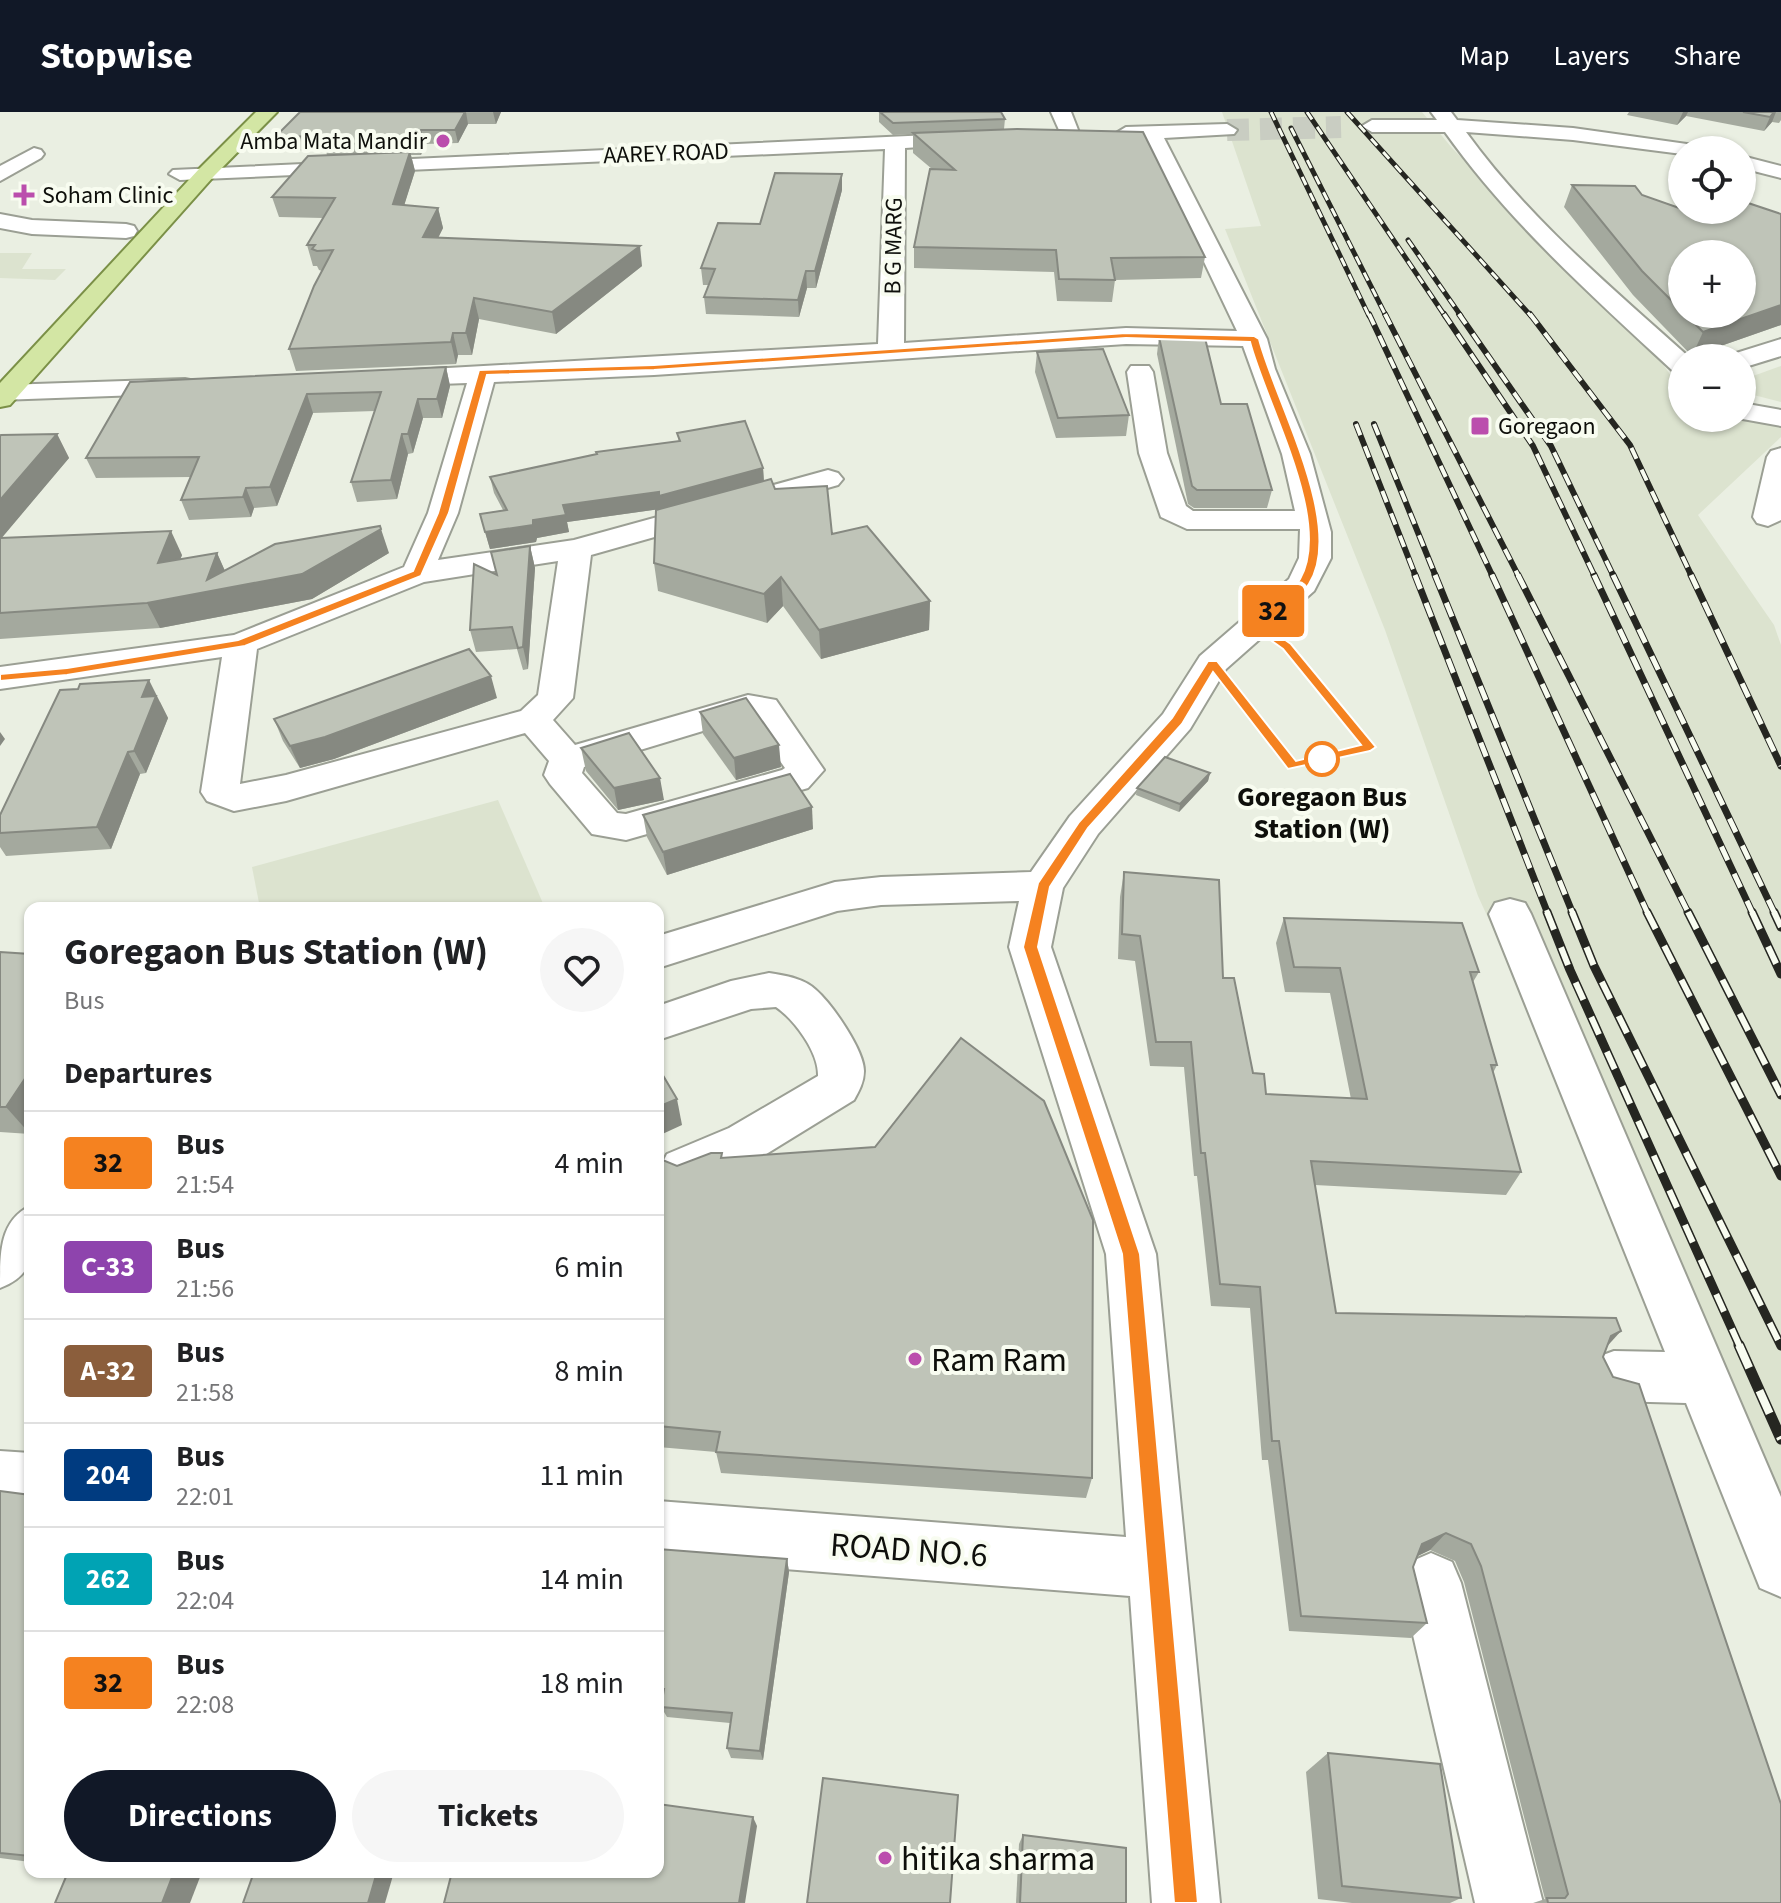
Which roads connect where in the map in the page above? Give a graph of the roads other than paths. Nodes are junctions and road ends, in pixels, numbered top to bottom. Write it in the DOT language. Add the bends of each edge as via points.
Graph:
graph roads {
  1 [pos="243,112"];
  2 [pos="267,112"];
  3 [pos="1061,112"];
  4 [pos="1445,117"];
  5 [pos="1604,119"];
  6 [pos="1372,126"];
  7 [pos="1227,130"];
  8 [pos="1151,131"];
  9 [pos="1589,134"];
  10 [pos="996,138"];
  11 [pos="895,143"];
  12 [pos="1668,146"];
  13 [pos="0,154"];
  14 [pos="1756,164"];
  15 [pos="1778,168"];
  16 [pos="207,172"];
  17 [pos="180,174"];
  18 [pos="0,175"];
  19 [pos="0,221"];
  20 [pos="126,231"];
  21 [pos="34,328"];
  22 [pos="1254,339"];
  23 [pos="1781,347"];
  24 [pos="891,350"];
  25 [pos="1668,352"];
  26 [pos="1756,355"];
  27 [pos="483,372"];
  28 [pos="1140,372"];
  29 [pos="358,379"];
  30 [pos="204,386"];
  31 [pos="3,396"];
  32 [pos="1756,414"];
  33 [pos="1781,418"];
  34 [pos="1781,457"];
  35 [pos="828,479"];
  36 [pos="1774,503"];
  37 [pos="1313,520"];
  38 [pos="576,549"];
  39 [pos="417,573"];
  40 [pos="241,644"];
  41 [pos="0,678"];
  42 [pos="534,719"];
  43 [pos="568,759"];
  44 [pos="1043,886"];
  45 [pos="1510,914"];
  46 [pos="664,950"];
  47 [pos="664,1022"];
  48 [pos="684,1168"];
  49 [pos="0,1210"];
  50 [pos="24,1212"];
  51 [pos="24,1235"];
  52 [pos="0,1265"];
  53 [pos="1614,1376"];
  54 [pos="1703,1378"];
  55 [pos="0,1479"];
  56 [pos="24,1481"];
  57 [pos="664,1530"];
  58 [pos="1781,1567"];
  59 [pos="1159,1569"];
  60 [pos="1431,1583"];
  61 [pos="1186,1903"];
  62 [pos="1509,1903"];
  1 -- 17 [label="main road"];
  2 -- 16 [label="main road"];
  3 -- 8 [label="street" via="1078,135"];
  4 -- 6 [label="street"];
  4 -- 9 [label="street"];
  4 -- 25 [label="street" via="1474,158 1562,255"];
  5 -- 9 [label="street"];
  7 -- 8 [label="street"];
  8 -- 22 [label="street"];
  9 -- 12 [label="street"];
  10 -- 11 [label="street, AAREY ROAD"];
  11 -- 16 [label="street, AAREY ROAD"];
  11 -- 24 [label="street, B G MARG"];
  13 -- 18 [label="street" via="34,154"];
  14 -- 15 [label="street"];
  16 -- 17 [label="street, AAREY ROAD"];
  16 -- 31 [label="main road"];
  17 -- 20 [label="main road"];
  19 -- 20 [label="street"];
  20 -- 21 [label="main road"];
  22 -- 24 [label="street" via="1126,336"];
  22 -- 37 [label="street" via="1296,454"];
  23 -- 26 [label="street"];
  24 -- 27 [label="street" via="654,367"];
  27 -- 29 [label="street"];
  27 -- 39 [label="street" via="443,513"];
  28 -- 37 [label="street" via="1153,453 1172,511 1187,520"];
  30 -- 31 [label="street"];
  32 -- 33 [label="street"];
  34 -- 36 [label="street"];
  35 -- 38 [label="street"];
  37 -- 44 [label="street" via="1315,558 1303,584 1212,663 1177,721 1084,825"];
  38 -- 39 [label="street"];
  38 -- 42 [label="street" via="555,698"];
  39 -- 40 [label="street"];
  40 -- 41 [label="street"];
  40 -- 42 [label="street" via="220,792 234,798"];
  42 -- 43 [label="street"];
  43 -- 43 [label="street" via="748,706 763,708 805,770 795,779 626,827 606,825 563,775"];
  44 -- 46 [label="street" via="835,897"];
  44 -- 59 [label="street" via="1030,947 1131,1254"];
  45 -- 54 [label="street"];
  47 -- 48 [label="street" via="757,990 784,992 799,999 837,1050 844,1074 838,1087 760,1134"];
  49 -- 50 [label="street"];
  51 -- 52 [label="street"];
  53 -- 54 [label="street"];
  54 -- 58 [label="street"];
  55 -- 56 [label="street"];
  57 -- 59 [label="street, ROAD NO.6"];
  59 -- 61 [label="street"];
  60 -- 62 [label="street"];
}
